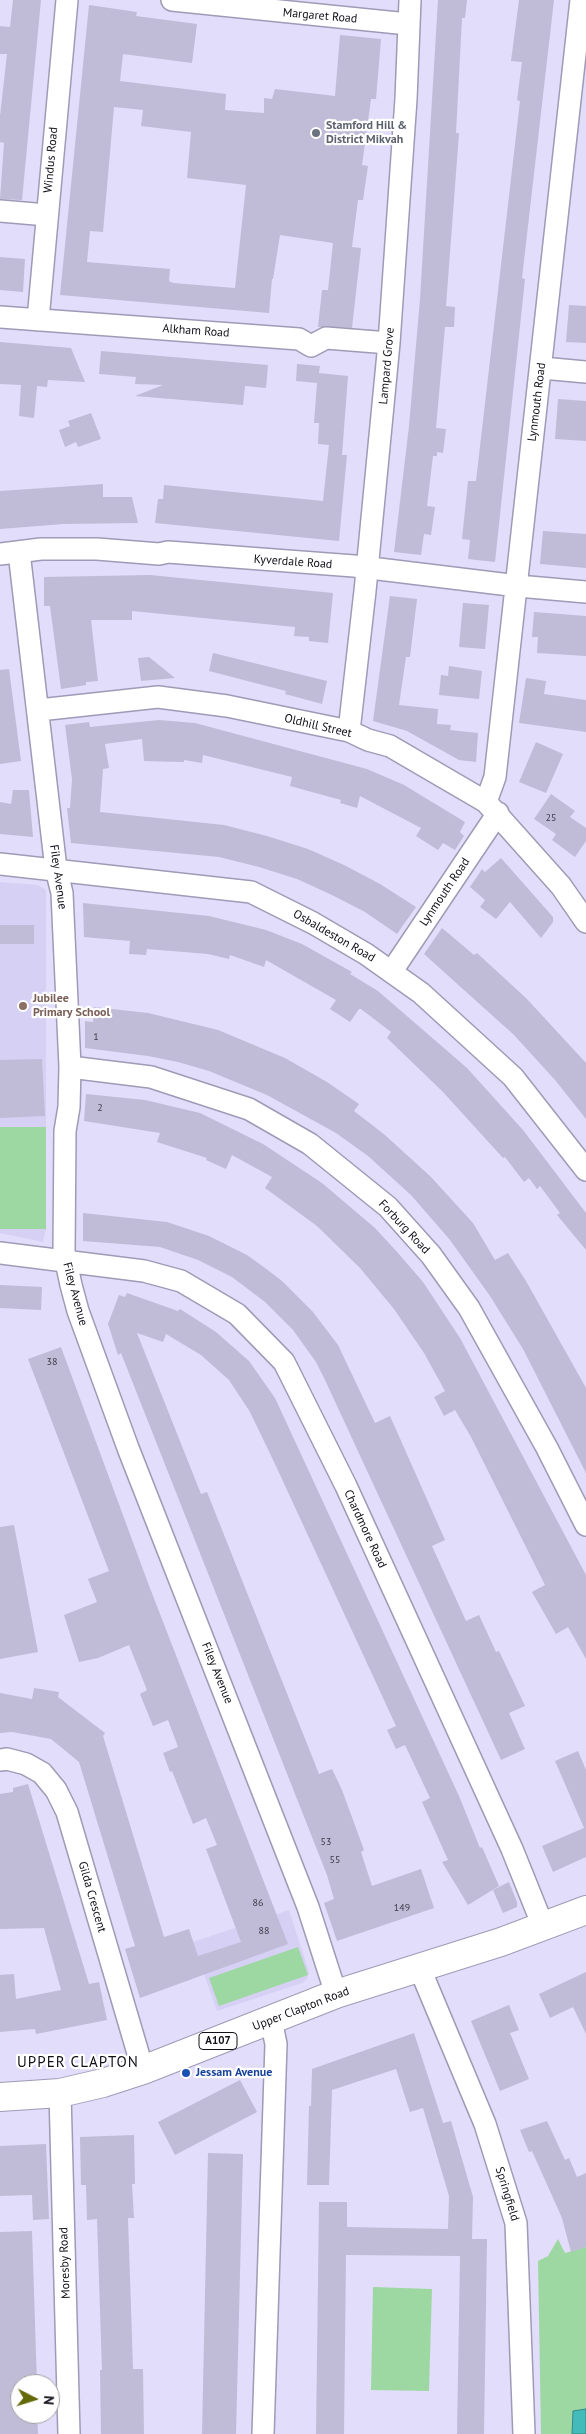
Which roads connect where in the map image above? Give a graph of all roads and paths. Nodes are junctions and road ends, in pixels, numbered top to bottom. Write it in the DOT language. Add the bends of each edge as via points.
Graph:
graph roads {
  1 [pos="67,0"];
  2 [pos="172,0"];
  3 [pos="410,0"];
  4 [pos="581,0"];
  5 [pos="408,24"];
  6 [pos="0,210"];
  7 [pos="47,215"];
  8 [pos="0,317"];
  9 [pos="38,320"];
  10 [pos="389,344"];
  11 [pos="542,368"];
  12 [pos="586,372"];
  13 [pos="10,553"];
  14 [pos="368,567"];
  15 [pos="518,586"];
  16 [pos="586,592"];
  17 [pos="39,710"];
  18 [pos="349,730"];
  19 [pos="492,808"];
  20 [pos="0,864"];
  21 [pos="56,869"];
  22 [pos="586,922"];
  23 [pos="392,971"];
  24 [pos="70,1067"];
  25 [pos="586,1170"];
  26 [pos="0,1253"];
  27 [pos="66,1261"];
  28 [pos="586,1525"];
  29 [pos="0,1760"];
  30 [pos="586,1910"];
  31 [pos="543,1926"];
  32 [pos="420,1969"];
  33 [pos="336,1994"];
  34 [pos="270,2020"];
  35 [pos="143,2070"];
  36 [pos="60,2092"];
  37 [pos="0,2097"];
  38 [pos="70,2434"];
  39 [pos="264,2434"];
  40 [pos="524,2434"];
  1 -- 7 [label="street, Windus Road"];
  2 -- 5 [label="street, Margaret Road"];
  3 -- 5 [label="street, Lampard Grove"];
  4 -- 11 [label="street, Lynmouth Road"];
  5 -- 10 [label="street, Lampard Grove"];
  6 -- 7 [label="street"];
  7 -- 9 [label="street, Windus Road"];
  8 -- 9 [label="street, Alkham Road"];
  9 -- 10 [label="street, Alkham Road" via="299,339 311,346 326,338"];
  10 -- 14 [label="street, Lampard Grove"];
  11 -- 12 [label="street"];
  11 -- 15 [label="street, Lynmouth Road"];
  13 -- 14 [label="street, Kyverdale Road" via="41,549 97,549"];
  13 -- 17 [label="street, Filey Avenue"];
  14 -- 15 [label="street, Kyverdale Road"];
  14 -- 18 [label="street, Lampard Grove"];
  15 -- 16 [label="street, Kyverdale Road"];
  15 -- 19 [label="street, Lynmouth Road"];
  17 -- 18 [label="street, Oldhill Street" via="158,697 228,706"];
  17 -- 21 [label="street, Filey Avenue"];
  18 -- 19 [label="street, Oldhill Street" via="406,753"];
  19 -- 22 [label="street, Oldhill Street" via="561,886"];
  19 -- 23 [label="street, Lynmouth Road"];
  20 -- 21 [label="street, Osbaldeston Road"];
  21 -- 23 [label="street, Osbaldeston Road" via="251,892 313,922"];
  21 -- 24 [label="street, Filey Avenue" via="62,893"];
  23 -- 25 [label="street, Osbaldeston Road" via="421,993 513,1077"];
  24 -- 27 [label="street, Filey Avenue" via="65,1130"];
  24 -- 28 [label="street, Forburg Road" via="151,1077 249,1109 310,1144 388,1207 431,1255 469,1308"];
  26 -- 27 [label="street, Chardmore Road"];
  27 -- 31 [label="street, Chardmore Road" via="144,1271 180,1281 238,1314 284,1362 346,1486 512,1849"];
  27 -- 33 [label="street, Filey Avenue" via="78,1311 128,1448 308,1907"];
  29 -- 35 [label="street, Gilda Crescent" via="26,1764 42,1773 56,1790 67,1812"];
  30 -- 31 [label="highway, A107"];
  31 -- 32 [label="highway, Upper Clapton Road / A107"];
  32 -- 33 [label="highway, Upper Clapton Road / A107"];
  32 -- 40 [label="street, Springfield" via="485,2124 516,2223"];
  33 -- 34 [label="highway, Upper Clapton Road / A107"];
  34 -- 35 [label="highway, Upper Clapton Road / A107"];
  34 -- 39 [label="street" via="276,2044"];
  35 -- 36 [label="highway, Upper Clapton Road / A107"];
  36 -- 37 [label="highway, Upper Clapton Road / A107"];
  36 -- 38 [label="street, Moresby Road"];
}
